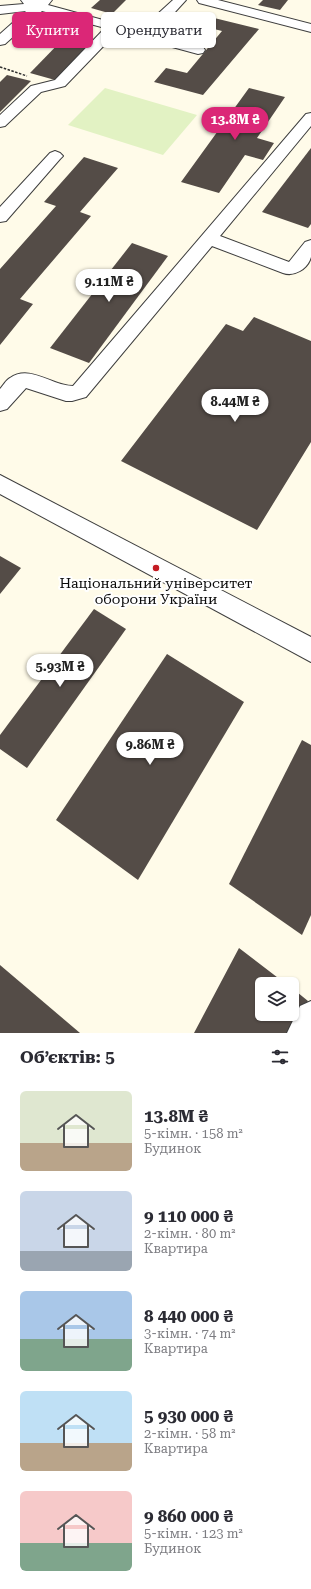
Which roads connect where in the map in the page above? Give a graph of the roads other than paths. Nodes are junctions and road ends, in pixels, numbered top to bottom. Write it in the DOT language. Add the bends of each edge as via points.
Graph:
graph roads {
  1 [pos="180,0"];
  2 [pos="203,0"];
  3 [pos="37,2"];
  4 [pos="0,10"];
  5 [pos="168,12"];
  6 [pos="101,23"];
  7 [pos="308,23"];
  8 [pos="0,40"];
  9 [pos="101,40"];
  10 [pos="191,48"];
  11 [pos="198,50"];
  12 [pos="311,117"];
  13 [pos="0,123"];
  14 [pos="55,156"];
  15 [pos="0,217"];
  16 [pos="208,238"];
  17 [pos="311,246"];
  18 [pos="0,403"];
  19 [pos="0,484"];
  20 [pos="311,650"];
  21 [pos="311,1017"];
  22 [pos="304,1033"];
  1 -- 5 [label="street"];
  2 -- 7 [label="street"];
  3 -- 4 [label="street"];
  3 -- 6 [label="street"];
  3 -- 8 [label="street"];
  9 -- 13 [label="street" via="60,83 36,88"];
  10 -- 11 [label="street"];
  12 -- 16 [label="street"];
  14 -- 15 [label="street"];
  16 -- 17 [label="street" via="289,269 295,267"];
  16 -- 18 [label="street" via="79,392 64,394 25,380 17,383"];
  19 -- 20 [label="street"];
  21 -- 22 [label="street"];
}
